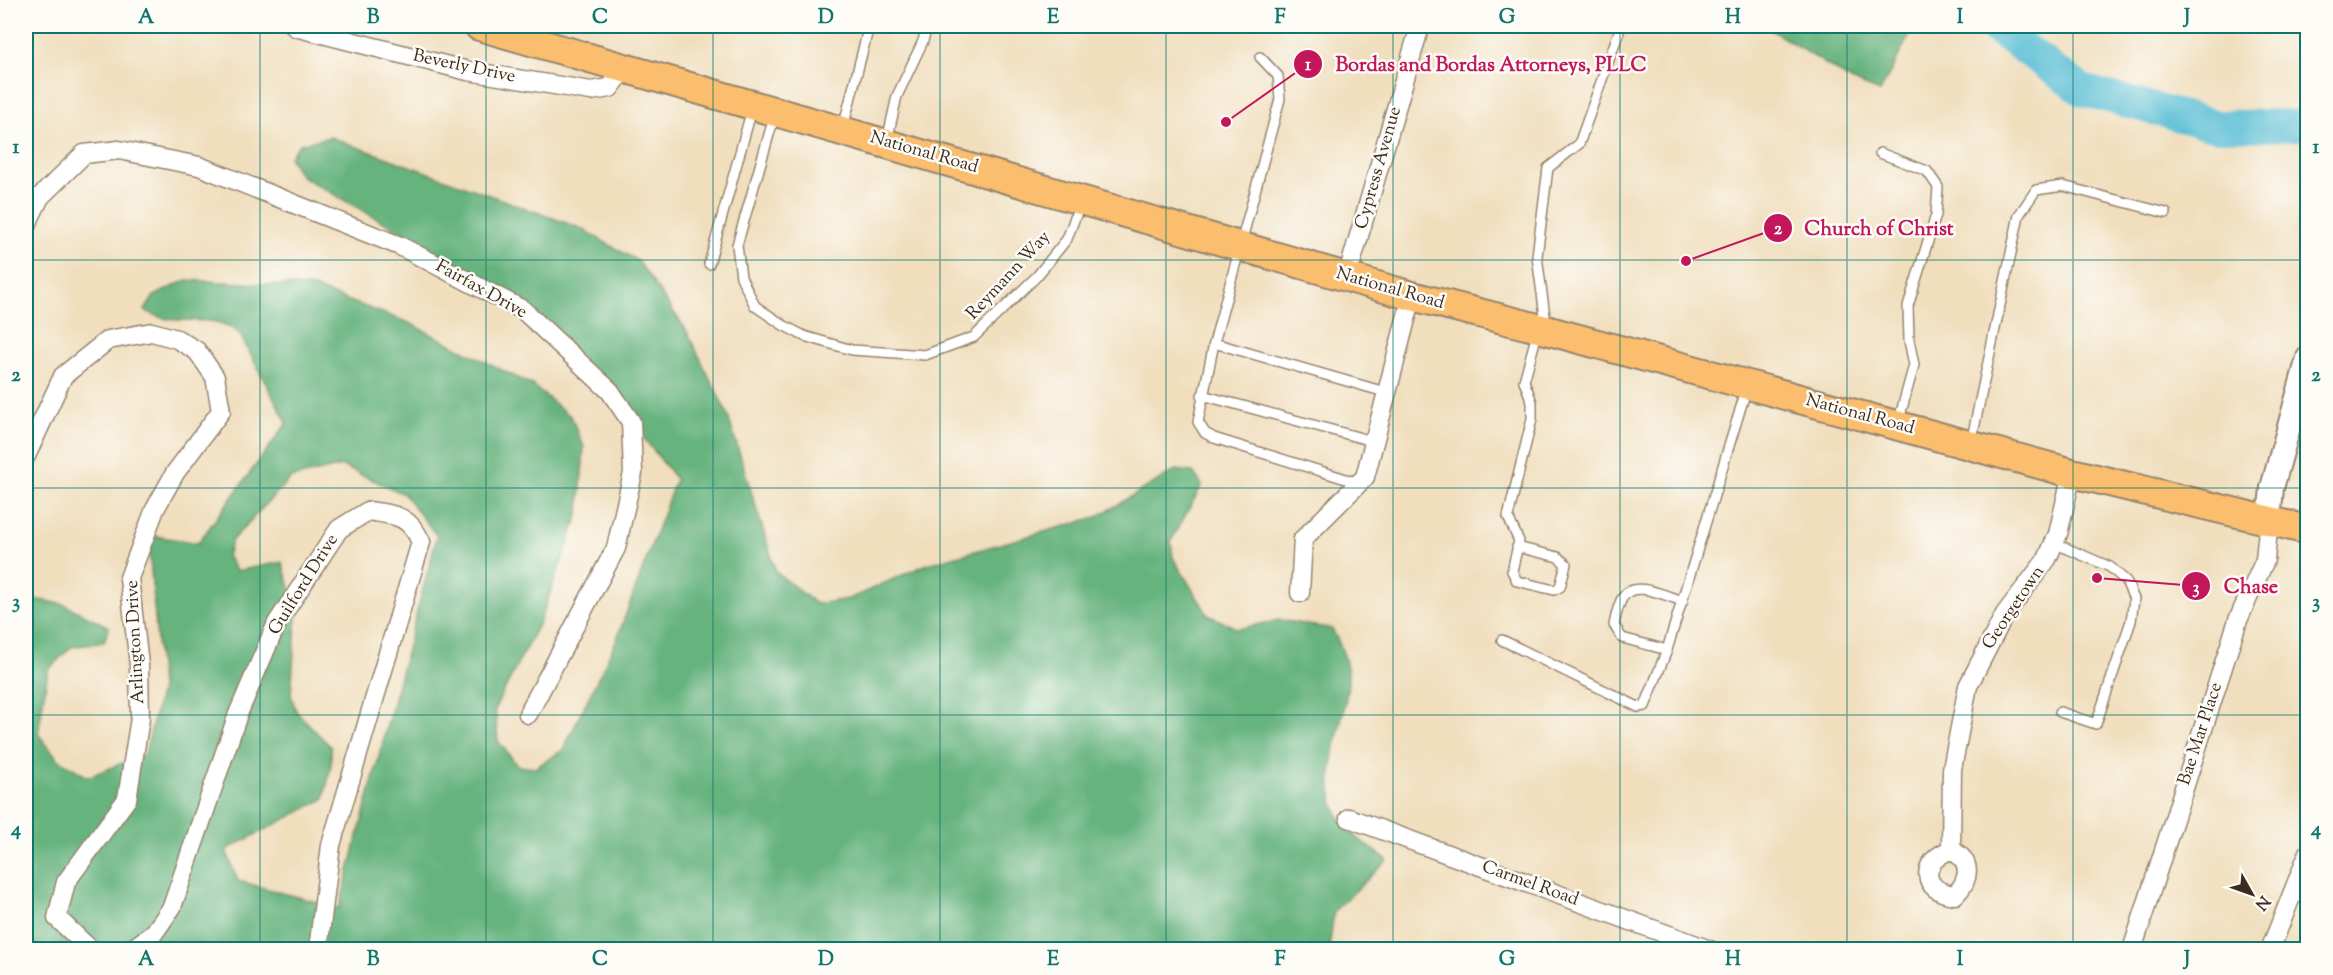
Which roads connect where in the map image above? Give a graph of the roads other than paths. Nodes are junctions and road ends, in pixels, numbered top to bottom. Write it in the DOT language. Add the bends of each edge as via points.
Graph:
graph roads {
  1 [pos="479,26"];
  2 [pos="869,26"];
  3 [pos="927,26"];
  4 [pos="1420,26"];
  5 [pos="1621,26"];
  6 [pos="295,27"];
  7 [pos="1260,57"];
  8 [pos="626,67"];
  9 [pos="765,107"];
  10 [pos="843,130"];
  11 [pos="887,142"];
  12 [pos="1880,153"];
  13 [pos="1082,199"];
  14 [pos="2166,213"];
  15 [pos="26,226"];
  16 [pos="1240,245"];
  17 [pos="709,264"];
  18 [pos="1347,277"];
  19 [pos="1412,296"];
  20 [pos="1542,329"];
  21 [pos="1214,343"];
  22 [pos="2307,358"];
  23 [pos="1747,384"];
  24 [pos="1385,392"];
  25 [pos="1202,395"];
  26 [pos="1898,425"];
  27 [pos="1375,436"];
  28 [pos="1970,445"];
  29 [pos="26,456"];
  30 [pos="2072,473"];
  31 [pos="1359,483"];
  32 [pos="2269,519"];
  33 [pos="2307,530"];
  34 [pos="2054,543"];
  35 [pos="1517,547"];
  36 [pos="1300,593"];
  37 [pos="1683,601"];
  38 [pos="1502,640"];
  39 [pos="1667,650"];
  40 [pos="2060,712"];
  41 [pos="528,714"];
  42 [pos="1349,818"];
  43 [pos="1951,850"];
  44 [pos="2307,854"];
  45 [pos="92,950"];
  46 [pos="131,950"];
  47 [pos="318,950"];
  48 [pos="1710,950"];
  49 [pos="2132,950"];
  50 [pos="2270,950"];
  1 -- 8 [label="main road, National Road"];
  2 -- 10 [label="lane"];
  3 -- 11 [label="lane" via="897,96"];
  4 -- 18 [label="street, Cypress Avenue"];
  5 -- 20 [label="lane" via="1579,144 1548,168 1537,256"];
  6 -- 8 [label="street, Beverly Drive" via="468,71 591,91 610,88"];
  7 -- 16 [label="lane" via="1278,76 1281,99"];
  8 -- 9 [label="main road, National Road"];
  9 -- 10 [label="main road, National Road"];
  9 -- 13 [label="lane, Reymann Way" via="737,245 741,277 755,306 783,325 804,336 852,350 925,355 974,337 1037,276 1067,239"];
  9 -- 17 [label="lane"];
  10 -- 11 [label="main road, National Road"];
  11 -- 13 [label="main road, National Road"];
  12 -- 26 [label="lane" via="1927,171 1938,187 1936,215 1908,306 1914,364"];
  13 -- 16 [label="main road, National Road"];
  14 -- 28 [label="lane" via="2063,186 2036,189 2019,215"];
  15 -- 41 [label="street, Fairfax Drive" via="40,197 84,154 119,150 199,166 400,246 523,310 610,391 631,422 633,473 615,548"];
  16 -- 18 [label="main road, National Road"];
  16 -- 21 [label="lane"];
  18 -- 19 [label="main road, National Road"];
  19 -- 20 [label="main road, National Road"];
  19 -- 24 [label="street"];
  20 -- 23 [label="main road, National Road"];
  20 -- 35 [label="lane" via="1524,381 1532,402 1532,419 1509,517 1519,541"];
  21 -- 24 [label="lane"];
  21 -- 25 [label="lane"];
  22 -- 32 [label="street" via="2272,488"];
  23 -- 26 [label="main road, National Road"];
  23 -- 37 [label="lane"];
  24 -- 27 [label="street"];
  25 -- 27 [label="lane" via="1365,439"];
  25 -- 31 [label="lane" via="1198,422 1205,433"];
  26 -- 28 [label="main road, National Road"];
  27 -- 31 [label="street" via="1365,477"];
  28 -- 30 [label="main road, National Road"];
  29 -- 45 [label="street, Arlington Drive" via="63,376 108,340 152,332 177,339 197,351 215,377 221,411 160,500 129,578 139,665 140,718 127,799 66,882 57,918"];
  30 -- 32 [label="main road, National Road"];
  30 -- 34 [label="street, Georgetown"];
  31 -- 36 [label="street" via="1303,539"];
  32 -- 33 [label="main road, National Road"];
  32 -- 49 [label="street, Bae Mar Place" via="2265,560 2238,620"];
  34 -- 40 [label="lane" via="2110,567 2126,580 2134,599 2131,621 2096,724"];
  34 -- 43 [label="street, Georgetown" via="2033,581 2005,614 1968,686 1952,768"];
  35 -- 35 [label="lane" via="1512,570 1518,581 1554,590 1560,587 1566,564 1558,557"];
  37 -- 39 [label="lane"];
  37 -- 39 [label="lane" via="1638,588 1623,597 1614,625 1622,638"];
  38 -- 39 [label="lane" via="1638,707 1645,706"];
  42 -- 48 [label="street, Carmel Road"];
  44 -- 50 [label="street"];
  46 -- 47 [label="street, Guilford Drive" via="153,933 172,907 238,714 277,622 339,529 368,511 398,516 414,526 421,542 331,845"];
}
